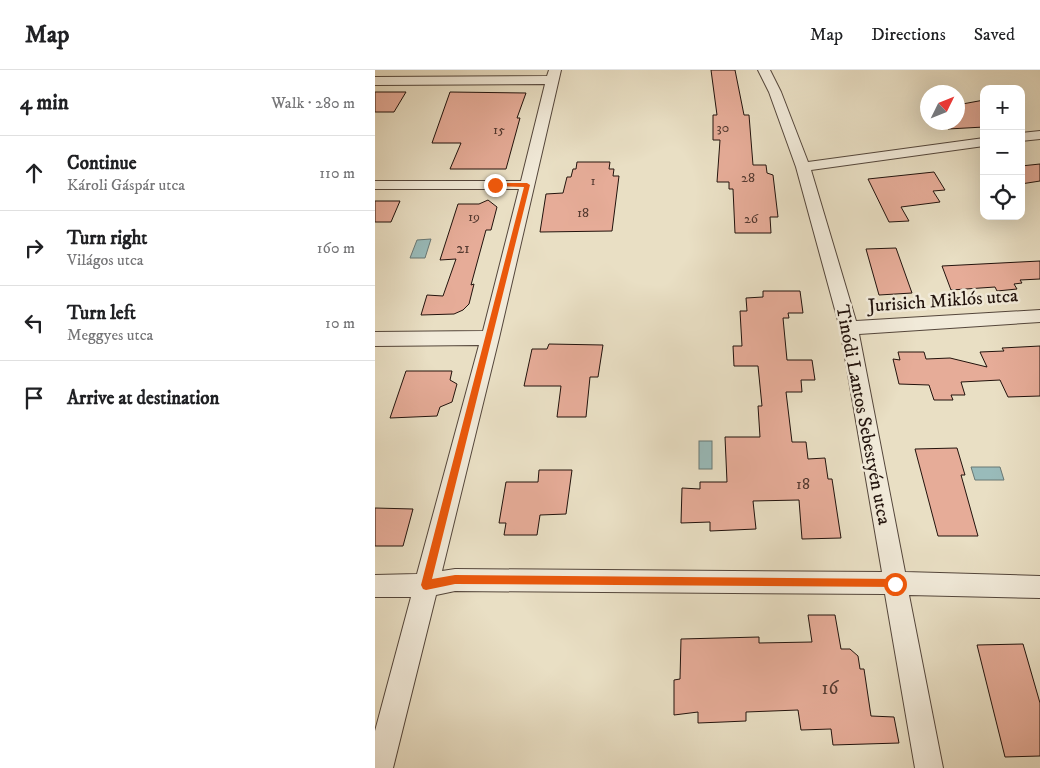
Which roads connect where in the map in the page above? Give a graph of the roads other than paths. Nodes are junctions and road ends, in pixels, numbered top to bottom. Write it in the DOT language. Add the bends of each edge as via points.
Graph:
graph roads {
  1 [pos="377,70"];
  2 [pos="764,70"];
  3 [pos="375,74"];
  4 [pos="554,75"];
  5 [pos="375,81"];
  6 [pos="1040,135"];
  7 [pos="1025,137"];
  8 [pos="980,143"];
  9 [pos="803,167"];
  10 [pos="375,185"];
  11 [pos="527,185"];
  12 [pos="1040,316"];
  13 [pos="849,328"];
  14 [pos="490,338"];
  15 [pos="375,339"];
  16 [pos="895,584"];
  17 [pos="426,585"];
  18 [pos="375,586"];
  19 [pos="1040,587"];
  20 [pos="379,768"];
  21 [pos="929,768"];
  1 -- 3 [label="street"];
  2 -- 9 [label="street, Tinódi Lantos Sebestyén utca"];
  4 -- 5 [label="street"];
  4 -- 11 [label="street"];
  6 -- 7 [label="street"];
  8 -- 9 [label="street"];
  9 -- 13 [label="street, Tinódi Lantos Sebestyén utca"];
  10 -- 11 [label="street"];
  11 -- 14 [label="street"];
  12 -- 13 [label="street, Jurisich Miklós utca"];
  13 -- 16 [label="street, Tinódi Lantos Sebestyén utca"];
  14 -- 15 [label="street"];
  14 -- 17 [label="street"];
  16 -- 17 [label="street" via="455,580"];
  16 -- 19 [label="street"];
  16 -- 21 [label="street, Tinódi Lantos Sebestyén utca"];
  17 -- 18 [label="street"];
  17 -- 20 [label="street"];
}
